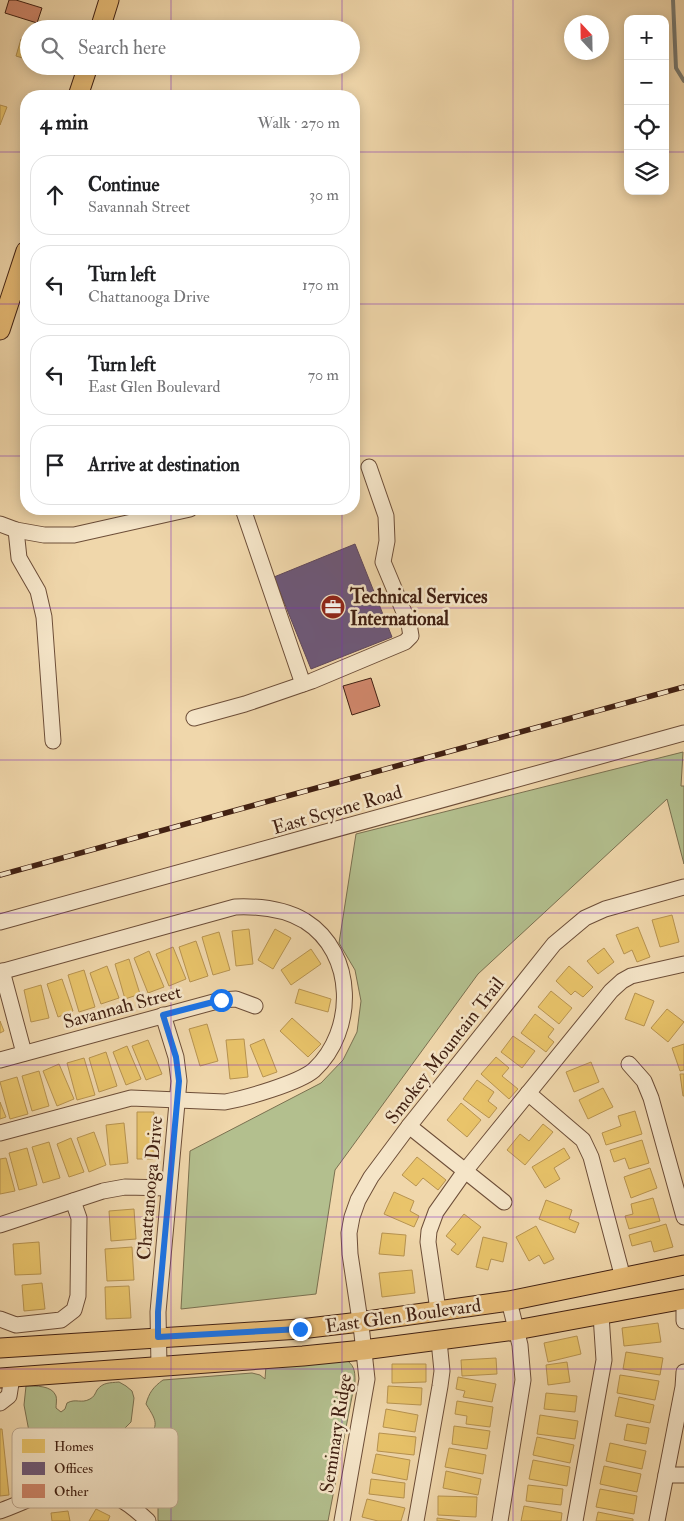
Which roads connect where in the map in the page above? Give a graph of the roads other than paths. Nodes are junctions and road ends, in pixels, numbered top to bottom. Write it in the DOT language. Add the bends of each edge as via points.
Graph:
graph roads {
  1 [pos="109,0"];
  2 [pos="103,20"];
  3 [pos="85,75"];
  4 [pos="80,90"];
  5 [pos="20,269"];
  6 [pos="0,330"];
  7 [pos="368,467"];
  8 [pos="163,515"];
  9 [pos="245,515"];
  10 [pos="0,524"];
  11 [pos="16,530"];
  12 [pos="303,684"];
  13 [pos="194,718"];
  14 [pos="684,733"];
  15 [pos="53,741"];
  16 [pos="684,888"];
  17 [pos="0,922"];
  18 [pos="684,964"];
  19 [pos="1,972"];
  20 [pos="255,1006"];
  21 [pos="163,1015"];
  22 [pos="24,1053"];
  23 [pos="0,1060"];
  24 [pos="629,1064"];
  25 [pos="528,1093"];
  26 [pos="178,1100"];
  27 [pos="408,1126"];
  28 [pos="0,1133"];
  29 [pos="466,1171"];
  30 [pos="169,1188"];
  31 [pos="73,1201"];
  32 [pos="504,1202"];
  33 [pos="684,1217"];
  34 [pos="0,1225"];
  35 [pos="684,1266"];
  36 [pos="623,1278"];
  37 [pos="509,1301"];
  38 [pos="684,1301"];
  39 [pos="438,1310"];
  40 [pos="601,1315"];
  41 [pos="0,1319"];
  42 [pos="684,1321"];
  43 [pos="360,1322"];
  44 [pos="516,1330"];
  45 [pos="158,1337"];
  46 [pos="439,1341"];
  47 [pos="0,1348"];
  48 [pos="363,1350"];
  49 [pos="159,1366"];
  50 [pos="6,1377"];
  51 [pos="684,1382"];
  52 [pos="0,1403"];
  53 [pos="666,1475"];
  54 [pos="684,1475"];
  55 [pos="17,1508"];
  56 [pos="134,1508"];
  57 [pos="4,1514"];
  58 [pos="148,1521"];
  59 [pos="342,1521"];
  60 [pos="416,1521"];
  61 [pos="500,1521"];
  62 [pos="575,1521"];
  63 [pos="657,1521"];
  1 -- 2 [label="main road"];
  3 -- 4 [label="main road"];
  5 -- 6 [label="main road"];
  7 -- 12 [label="street" via="386,516 384,562 411,636 406,642"];
  8 -- 11 [label="street" via="74,535 44,535"];
  9 -- 12 [label="street"];
  10 -- 11 [label="street"];
  11 -- 15 [label="street" via="19,558 38,591 44,617"];
  12 -- 13 [label="street"];
  14 -- 17 [label="street, East Scyene Road"];
  16 -- 27 [label="street, Smokey Mountain Trail" via="598,912 561,936"];
  18 -- 25 [label="street" via="622,981 610,991"];
  19 -- 22 [label="street"];
  19 -- 26 [label="street" via="235,907 276,910 305,921 326,941 342,970 343,1019 332,1047 313,1071 280,1086 225,1102"];
  20 -- 21 [label="street, Savannah Street" via="236,999 221,1000"];
  21 -- 22 [label="street, Savannah Street"];
  21 -- 26 [label="street, Chattanooga Drive" via="176,1057"];
  22 -- 23 [label="street, Savannah Street"];
  24 -- 33 [label="street" via="644,1081 651,1098"];
  25 -- 29 [label="street"];
  25 -- 36 [label="street" via="587,1147"];
  26 -- 28 [label="street" via="131,1098"];
  26 -- 30 [label="street, Chattanooga Drive"];
  27 -- 29 [label="street"];
  27 -- 43 [label="street, Smokey Mountain Trail" via="371,1176 352,1217 350,1254"];
  29 -- 32 [label="street"];
  29 -- 39 [label="street" via="436,1212 429,1231"];
  30 -- 31 [label="street" via="125,1187"];
  30 -- 45 [label="street, Chattanooga Drive"];
  31 -- 34 [label="street"];
  31 -- 41 [label="street" via="79,1218 78,1296 74,1310 61,1320 16,1325"];
  35 -- 36 [label="main road, East Glen Boulevard"];
  36 -- 37 [label="main road, East Glen Boulevard"];
  37 -- 39 [label="main road, East Glen Boulevard"];
  37 -- 44 [label="street"];
  38 -- 40 [label="main road, East Glen Boulevard"];
  38 -- 42 [label="street"];
  39 -- 43 [label="main road, East Glen Boulevard"];
  40 -- 44 [label="main road, East Glen Boulevard"];
  40 -- 62 [label="street" via="604,1360"];
  43 -- 45 [label="main road, East Glen Boulevard" via="300,1329"];
  43 -- 48 [label="street, Seminary Ridge"];
  44 -- 46 [label="main road, East Glen Boulevard"];
  44 -- 61 [label="street" via="523,1380"];
  45 -- 47 [label="main road, East Glen Boulevard"];
  45 -- 49 [label="street, Chattanooga Drive"];
  46 -- 48 [label="main road, East Glen Boulevard"];
  46 -- 60 [label="street" via="442,1371"];
  48 -- 49 [label="main road, East Glen Boulevard"];
  48 -- 59 [label="street, Seminary Ridge" via="367,1379"];
  49 -- 50 [label="main road, East Glen Boulevard"];
  50 -- 52 [label="street" via="9,1396"];
  51 -- 53 [label="street"];
  53 -- 54 [label="street"];
  53 -- 63 [label="street"];
  55 -- 57 [label="street"];
  56 -- 58 [label="street"];
}
